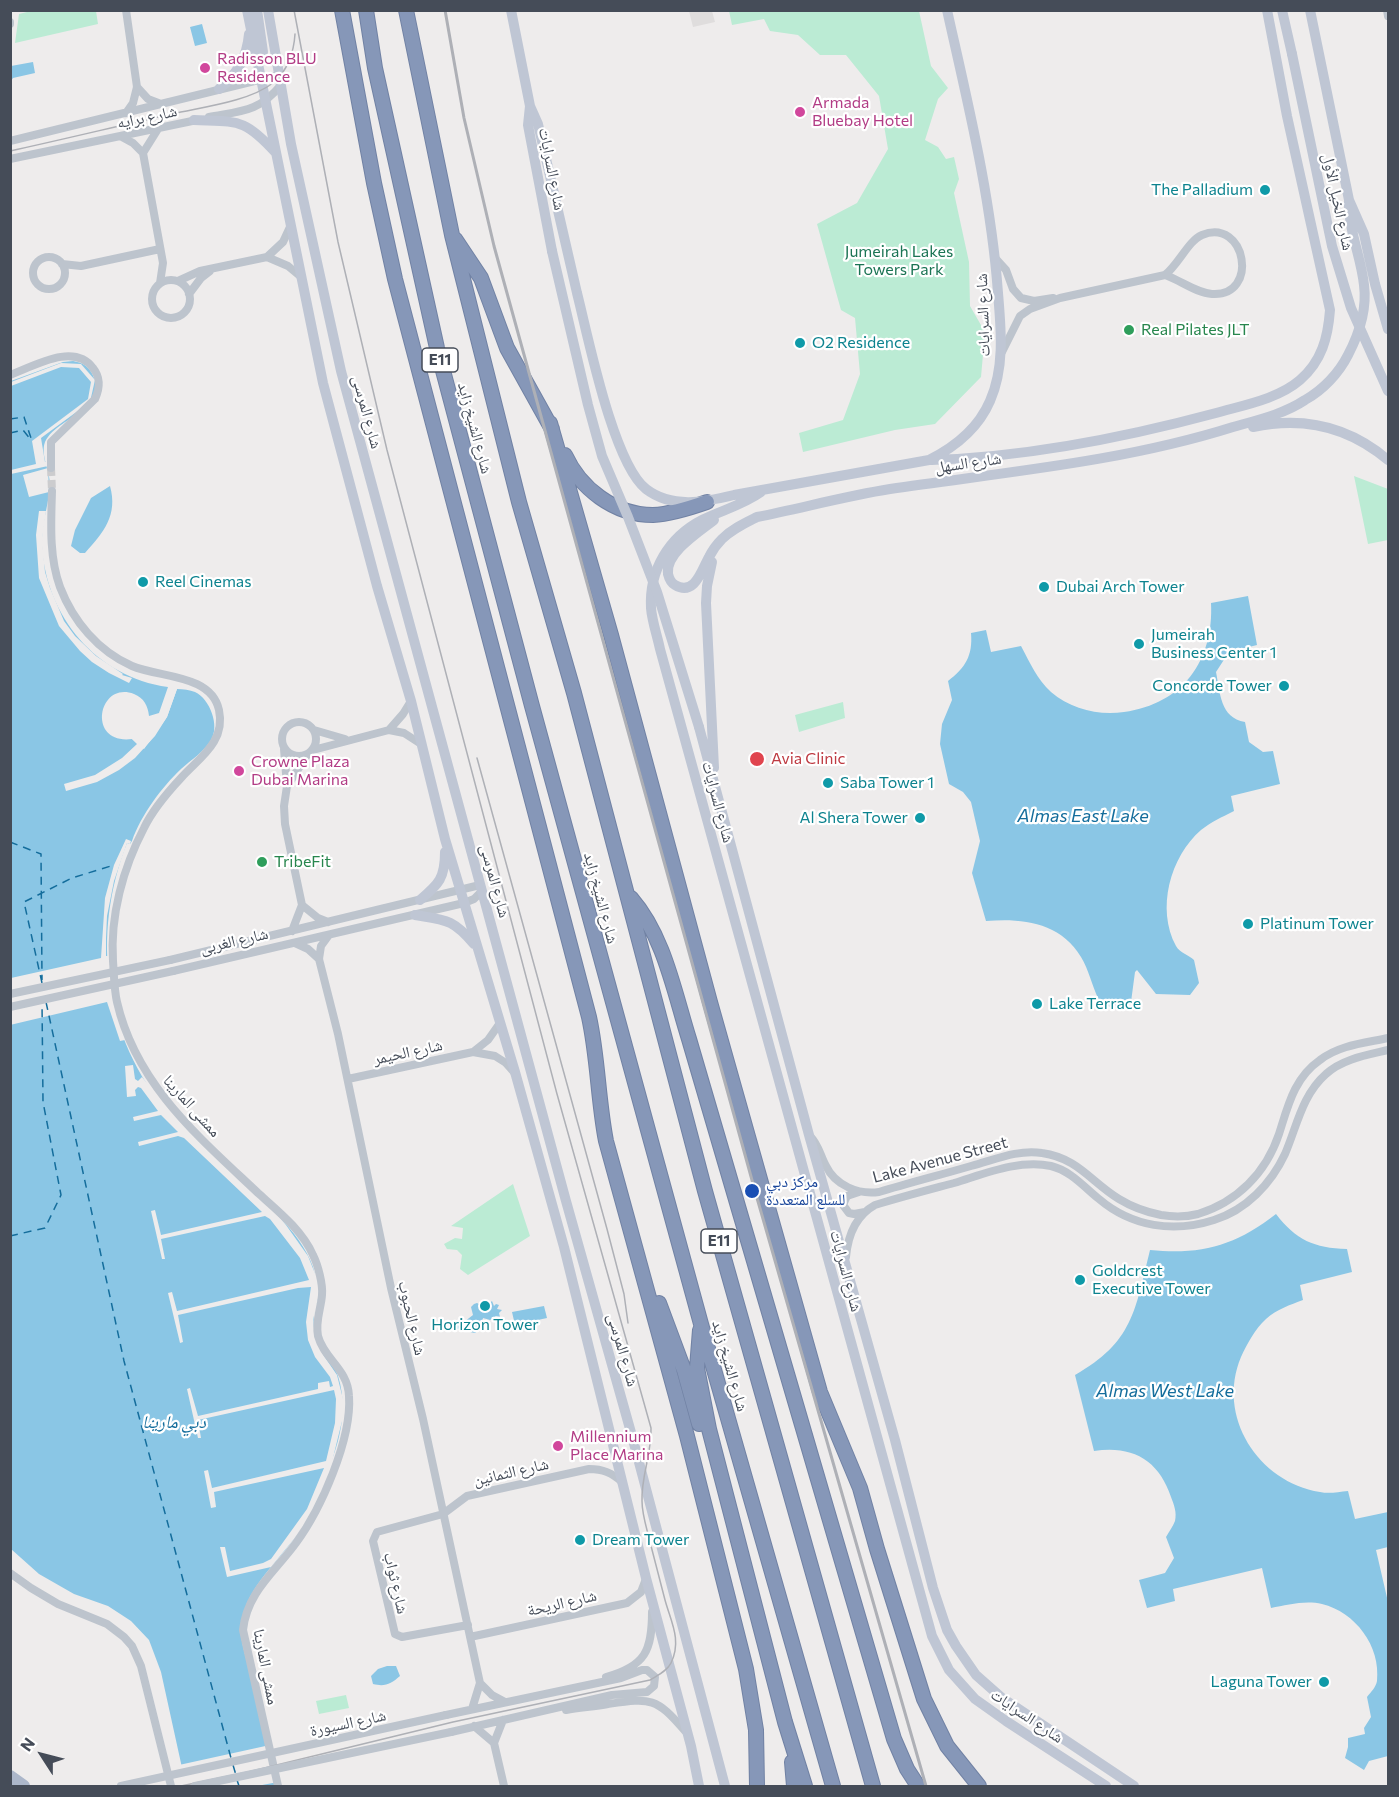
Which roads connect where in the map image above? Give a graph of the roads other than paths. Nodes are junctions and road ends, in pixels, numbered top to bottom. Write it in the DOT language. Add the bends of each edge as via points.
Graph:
graph roads {
  1 [pos="126,10"];
  2 [pos="247,10"];
  3 [pos="256,10"];
  4 [pos="268,10"];
  5 [pos="342,10"];
  6 [pos="366,10"];
  7 [pos="406,10"];
  8 [pos="511,10"];
  9 [pos="947,10"];
  10 [pos="1267,10"];
  11 [pos="1282,10"];
  12 [pos="1310,10"];
  13 [pos="1387,10"];
  14 [pos="1389,16"];
  15 [pos="250,25"];
  16 [pos="264,78"];
  17 [pos="280,79"];
  18 [pos="137,87"];
  19 [pos="219,89"];
  20 [pos="161,104"];
  21 [pos="267,105"];
  22 [pos="530,106"];
  23 [pos="126,113"];
  24 [pos="194,120"];
  25 [pos="158,129"];
  26 [pos="122,137"];
  27 [pos="10,141"];
  28 [pos="291,144"];
  29 [pos="143,153"];
  30 [pos="277,154"];
  31 [pos="10,159"];
  32 [pos="1349,200"];
  33 [pos="290,227"];
  34 [pos="452,235"];
  35 [pos="160,249"];
  36 [pos="267,256"];
  37 [pos="996,259"];
  38 [pos="163,263"];
  39 [pos="62,264"];
  40 [pos="81,266"];
  41 [pos="214,269"];
  42 [pos="1165,275"];
  43 [pos="300,276"];
  44 [pos="64,278"];
  45 [pos="176,280"];
  46 [pos="160,283"];
  47 [pos="189,294"];
  48 [pos="1060,298"];
  49 [pos="1389,329"];
  50 [pos="1000,359"];
  51 [pos="10,375"];
  52 [pos="1389,392"];
  53 [pos="550,423"];
  54 [pos="1223,430"];
  55 [pos="929,460"];
  56 [pos="1389,460"];
  57 [pos="51,468"];
  58 [pos="52,491"];
  59 [pos="761,492"];
  60 [pos="707,502"];
  61 [pos="726,510"];
  62 [pos="722,538"];
  63 [pos="411,701"];
  64 [pos="314,730"];
  65 [pos="389,730"];
  66 [pos="347,739"];
  67 [pos="422,745"];
  68 [pos="284,749"];
  69 [pos="310,752"];
  70 [pos="287,786"];
  71 [pos="715,789"];
  72 [pos="445,839"];
  73 [pos="481,888"];
  74 [pos="460,891"];
  75 [pos="627,894"];
  76 [pos="420,900"];
  77 [pos="464,903"];
  78 [pos="302,905"];
  79 [pos="415,915"];
  80 [pos="327,922"];
  81 [pos="292,931"];
  82 [pos="329,935"];
  83 [pos="294,942"];
  84 [pos="477,947"];
  85 [pos="319,958"];
  86 [pos="10,994"];
  87 [pos="10,1007"];
  88 [pos="500,1023"];
  89 [pos="1389,1038"];
  90 [pos="1389,1050"];
  91 [pos="473,1052"];
  92 [pos="514,1072"];
  93 [pos="348,1079"];
  94 [pos="796,1083"];
  95 [pos="781,1088"];
  96 [pos="809,1135"];
  97 [pos="860,1192"];
  98 [pos="865,1212"];
  99 [pos="845,1264"];
  100 [pos="643,1272"];
  101 [pos="700,1324"];
  102 [pos="623,1483"];
  103 [pos="443,1514"];
  104 [pos="730,1514"];
  105 [pos="925,1557"];
  106 [pos="910,1560"];
  107 [pos="10,1573"];
  108 [pos="646,1578"];
  109 [pos="652,1598"];
  110 [pos="468,1625"];
  111 [pos="470,1637"];
  112 [pos="480,1683"];
  113 [pos="582,1686"];
  114 [pos="506,1702"];
  115 [pos="472,1709"];
  116 [pos="549,1710"];
  117 [pos="503,1720"];
  118 [pos="785,1722"];
  119 [pos="474,1726"];
  120 [pos="687,1734"];
  121 [pos="494,1743"];
  122 [pos="10,1776"];
  123 [pos="24,1786"];
  124 [pos="121,1786"];
  125 [pos="171,1786"];
  126 [pos="195,1786"];
  127 [pos="278,1786"];
  128 [pos="504,1786"];
  129 [pos="699,1786"];
  130 [pos="725,1786"];
  131 [pos="757,1786"];
  132 [pos="794,1786"];
  133 [pos="805,1786"];
  134 [pos="833,1786"];
  135 [pos="873,1786"];
  136 [pos="918,1786"];
  137 [pos="979,1786"];
  138 [pos="1106,1786"];
  139 [pos="1134,1786"];
  1 -- 18 [label="street"];
  2 -- 15 [label="main road"];
  3 -- 16 [label="main road"];
  4 -- 17 [label="main road, شارع المرسى"];
  5 -- 100 [label="highway" via="397,288 589,1017 606,1142"];
  6 -- 101 [label="highway, شارع الشيخ زايد / E11" via="375,68 437,348"];
  7 -- 34 [label="highway, شارع الشيخ زايد / E11"];
  8 -- 22 [label="main road, شارع السرايات"];
  9 -- 37 [label="main road, شارع السرايات" via="987,194"];
  10 -- 55 [label="main road" via="1330,310 1324,348 1314,365 1286,390 1268,398 1192,419 1033,453"];
  11 -- 52 [label="main road, شارع الخيل الأول, bridge" via="1332,246 1351,308"];
  12 -- 32 [label="main road, شارع الخيل الأول"];
  13 -- 14 [label="street"];
  15 -- 16 [label="main road"];
  15 -- 19 [label="main road" via="243,60 234,76"];
  16 -- 17 [label="main road" via="273,85"];
  16 -- 19 [label="street, شارع برايه"];
  16 -- 21 [label="main road"];
  17 -- 21 [label="street, شارع برايه"];
  17 -- 28 [label="main road, شارع المرسى"];
  18 -- 20 [label="street" via="148,99"];
  18 -- 23 [label="street"];
  19 -- 20 [label="street, شارع برايه"];
  20 -- 23 [label="street, شارع برايه"];
  21 -- 24 [label="street, شارع برايه"];
  21 -- 28 [label="main road" via="280,111"];
  21 -- 30 [label="main road"];
  22 -- 60 [label="main road, شارع السرايات" via="538,124 595,364 629,467 657,496"];
  22 -- 71 [label="main road, شارع السرايات, bridge" via="528,125 552,251 588,405 602,456 657,592"];
  23 -- 27 [label="street, شارع برايه"];
  24 -- 25 [label="street, شارع برايه"];
  24 -- 30 [label="main road" via="243,124"];
  25 -- 26 [label="street, شارع برايه"];
  25 -- 29 [label="street"];
  26 -- 29 [label="street"];
  26 -- 31 [label="street, شارع برايه"];
  28 -- 73 [label="main road, شارع المرسى" via="341,371"];
  29 -- 35 [label="street"];
  30 -- 33 [label="main road"];
  32 -- 49 [label="main road, شارع الخيل الأول" via="1364,234"];
  32 -- 54 [label="main road, شارع السهل" via="1365,294 1348,355 1331,380 1307,399 1280,413"];
  33 -- 36 [label="street" via="283,242"];
  33 -- 43 [label="main road"];
  34 -- 53 [label="highway" via="481,278 507,348"];
  34 -- 75 [label="highway, شارع الشيخ زايد / E11" via="519,502"];
  35 -- 38 [label="street"];
  35 -- 40 [label="street"];
  36 -- 41 [label="street"];
  36 -- 43 [label="street"];
  37 -- 48 [label="street" via="1021,298"];
  37 -- 50 [label="main road, شارع السرايات"];
  38 -- 45 [label="street"];
  38 -- 46 [label="street"];
  39 -- 40 [label="street"];
  39 -- 44 [label="street"];
  39 -- 44 [label="street" via="53,258 43,258 35,266 33,276 38,285 48,289 58,286"];
  40 -- 44 [label="street"];
  41 -- 45 [label="street"];
  41 -- 47 [label="street"];
  42 -- 42 [label="street" via="1194,239 1207,233 1230,238 1242,254 1244,264 1237,282 1221,293 1211,294"];
  42 -- 48 [label="street"];
  43 -- 63 [label="main road" via="323,383"];
  45 -- 46 [label="street"];
  45 -- 47 [label="street"];
  46 -- 47 [label="street" via="152,293 153,306 167,318 185,312"];
  48 -- 50 [label="street" via="1020,316"];
  50 -- 55 [label="main road, شارع السرايات" via="990,402 979,421 948,451"];
  51 -- 57 [label="street" via="65,356 86,360 96,372 99,390 95,399 51,442"];
  53 -- 60 [label="highway" via="579,479 612,504 651,515"];
  53 -- 137 [label="highway" via="820,1392 860,1488 924,1699 947,1746"];
  54 -- 56 [label="main road, شارع السهل" via="1287,422 1316,424 1347,433"];
  54 -- 62 [label="main road, شارع السهل" via="1132,452 888,489 757,517"];
  55 -- 59 [label="main road, شارع السرايات"];
  58 -- 127 [label="street, ممشى المارينا" via="53,563 76,620 99,645 129,665 195,683 207,689 219,708 220,733 212,747 159,803 127,868 115,919 117,1001 146,1073 162,1096 188,1126 279,1211 313,1254 322,1288 318,1337 347,1382 343,1440 319,1505 296,1544 254,1594 244,1619 243,1630"];
  59 -- 60 [label="main road, شارع السرايات"];
  59 -- 61 [label="main road, شارع السرايات"];
  61 -- 62 [label="main road" via="675,554 668,567 671,582 685,588 695,583"];
  61 -- 95 [label="main road, شارع السرايات" via="689,528 667,550 654,578 651,609"];
  62 -- 71 [label="main road, شارع السرايات" via="707,586"];
  63 -- 65 [label="street"];
  63 -- 67 [label="main road"];
  64 -- 66 [label="street"];
  64 -- 68 [label="street" via="300,722 290,725 283,734"];
  64 -- 69 [label="street" via="316,740"];
  65 -- 66 [label="street"];
  65 -- 67 [label="street"];
  66 -- 69 [label="street"];
  67 -- 72 [label="main road"];
  68 -- 69 [label="street" via="294,756"];
  68 -- 70 [label="street"];
  69 -- 70 [label="street"];
  70 -- 78 [label="street" via="285,824"];
  71 -- 94 [label="main road, شارع السرايات"];
  72 -- 74 [label="main road"];
  72 -- 76 [label="main road" via="442,878"];
  73 -- 74 [label="street, شارع الغربى"];
  73 -- 77 [label="street, شارع الغربى" via="474,899"];
  73 -- 130 [label="main road, شارع المرسى"];
  74 -- 76 [label="street, شارع الغربى"];
  74 -- 77 [label="main road"];
  75 -- 135 [label="highway, شارع الشيخ زايد / E11" via="705,1191"];
  75 -- 136 [label="highway" via="646,918 659,944 894,1739"];
  76 -- 80 [label="street, شارع الغربى"];
  77 -- 79 [label="street, شارع الغربى"];
  77 -- 84 [label="main road, شارع المرسى"];
  78 -- 80 [label="street"];
  78 -- 81 [label="street"];
  79 -- 82 [label="street, شارع الغربى"];
  79 -- 84 [label="main road" via="453,923"];
  80 -- 81 [label="street, شارع الغربى"];
  81 -- 86 [label="street, شارع الغربى, bridge"];
  82 -- 83 [label="street, شارع الغربى"];
  82 -- 85 [label="street"];
  83 -- 85 [label="street"];
  83 -- 87 [label="street, شارع الغربى, bridge"];
  84 -- 88 [label="main road, شارع المرسى"];
  85 -- 93 [label="street, شارع الحبوب"];
  88 -- 91 [label="street"];
  88 -- 92 [label="main road, شارع المرسى"];
  89 -- 97 [label="street, Lake Avenue Street" via="1343,1048 1312,1066 1297,1084 1274,1149 1254,1179 1226,1202 1194,1215 1167,1216 1142,1210 1118,1199 1075,1164 1040,1152 1014,1154 879,1192"];
  90 -- 98 [label="street, Lake Avenue Street" via="1346,1061 1326,1073 1311,1092 1285,1153 1264,1187 1250,1201 1215,1220 1181,1227 1137,1222 1111,1209 1070,1174 1038,1164 1000,1170 881,1203"];
  91 -- 92 [label="street, شارع الحيمر" via="495,1056"];
  91 -- 93 [label="street, شارع الحيمر"];
  92 -- 102 [label="main road, شارع المرسى" via="564,1247"];
  93 -- 103 [label="street, شارع الحبوب"];
  94 -- 95 [label="main road"];
  94 -- 96 [label="main road, شارع السرايات"];
  95 -- 106 [label="main road, شارع السرايات"];
  96 -- 97 [label="street, Lake Avenue Street" via="832,1176"];
  96 -- 99 [label="main road, شارع السرايات"];
  97 -- 98 [label="street, Lake Avenue Street" via="847,1196 843,1205 849,1213"];
  98 -- 99 [label="street" via="849,1238"];
  99 -- 105 [label="main road, شارع السرايات"];
  100 -- 104 [label="highway" via="657,1296 678,1354 707,1455"];
  100 -- 131 [label="highway" via="754,1709"];
  101 -- 104 [label="highway" via="699,1383"];
  101 -- 134 [label="highway, شارع الشيخ زايد / E11"];
  102 -- 103 [label="street, شارع الثمانين" via="609,1472 589,1469 467,1496"];
  102 -- 108 [label="main road, شارع المرسى"];
  103 -- 110 [label="street, شارع الحبوب"];
  103 -- 110 [label="street, شارع ثواب" via="375,1534 373,1541 389,1614 393,1631 402,1638"];
  104 -- 118 [label="highway"];
  105 -- 106 [label="main road"];
  105 -- 139 [label="main road, شارع السرايات" via="948,1630 976,1675 1002,1698"];
  106 -- 138 [label="main road, شارع السرايات" via="932,1636 961,1685 990,1710"];
  107 -- 125 [label="street" via="45,1597 106,1624 132,1646 141,1666"];
  108 -- 109 [label="main road, شارع المرسى"];
  108 -- 111 [label="street, شارع الريحة" via="640,1592 627,1602"];
  109 -- 113 [label="street, شارع السيورة" via="651,1643 643,1658 629,1669"];
  109 -- 120 [label="main road, شارع المرسى"];
  110 -- 111 [label="street, شارع الحبوب"];
  111 -- 112 [label="street, شارع الحبوب"];
  112 -- 114 [label="street"];
  112 -- 115 [label="street, شارع الحبوب"];
  113 -- 114 [label="street, شارع السيورة"];
  113 -- 116 [label="street, شارع السيورة" via="642,1670 652,1672 655,1682 647,1692 621,1693"];
  114 -- 115 [label="street, شارع السيورة"];
  115 -- 124 [label="street, شارع السيورة, bridge"];
  116 -- 117 [label="street, شارع السيورة"];
  116 -- 120 [label="street, شارع السيورة" via="647,1700 664,1708"];
  117 -- 119 [label="street, شارع السيورة"];
  117 -- 121 [label="street"];
  118 -- 132 [label="highway"];
  118 -- 133 [label="highway"];
  119 -- 121 [label="street"];
  119 -- 126 [label="street, شارع السيورة, bridge"];
  120 -- 129 [label="main road, شارع المرسى"];
  121 -- 128 [label="street"];
  122 -- 123 [label="main road"];
}
